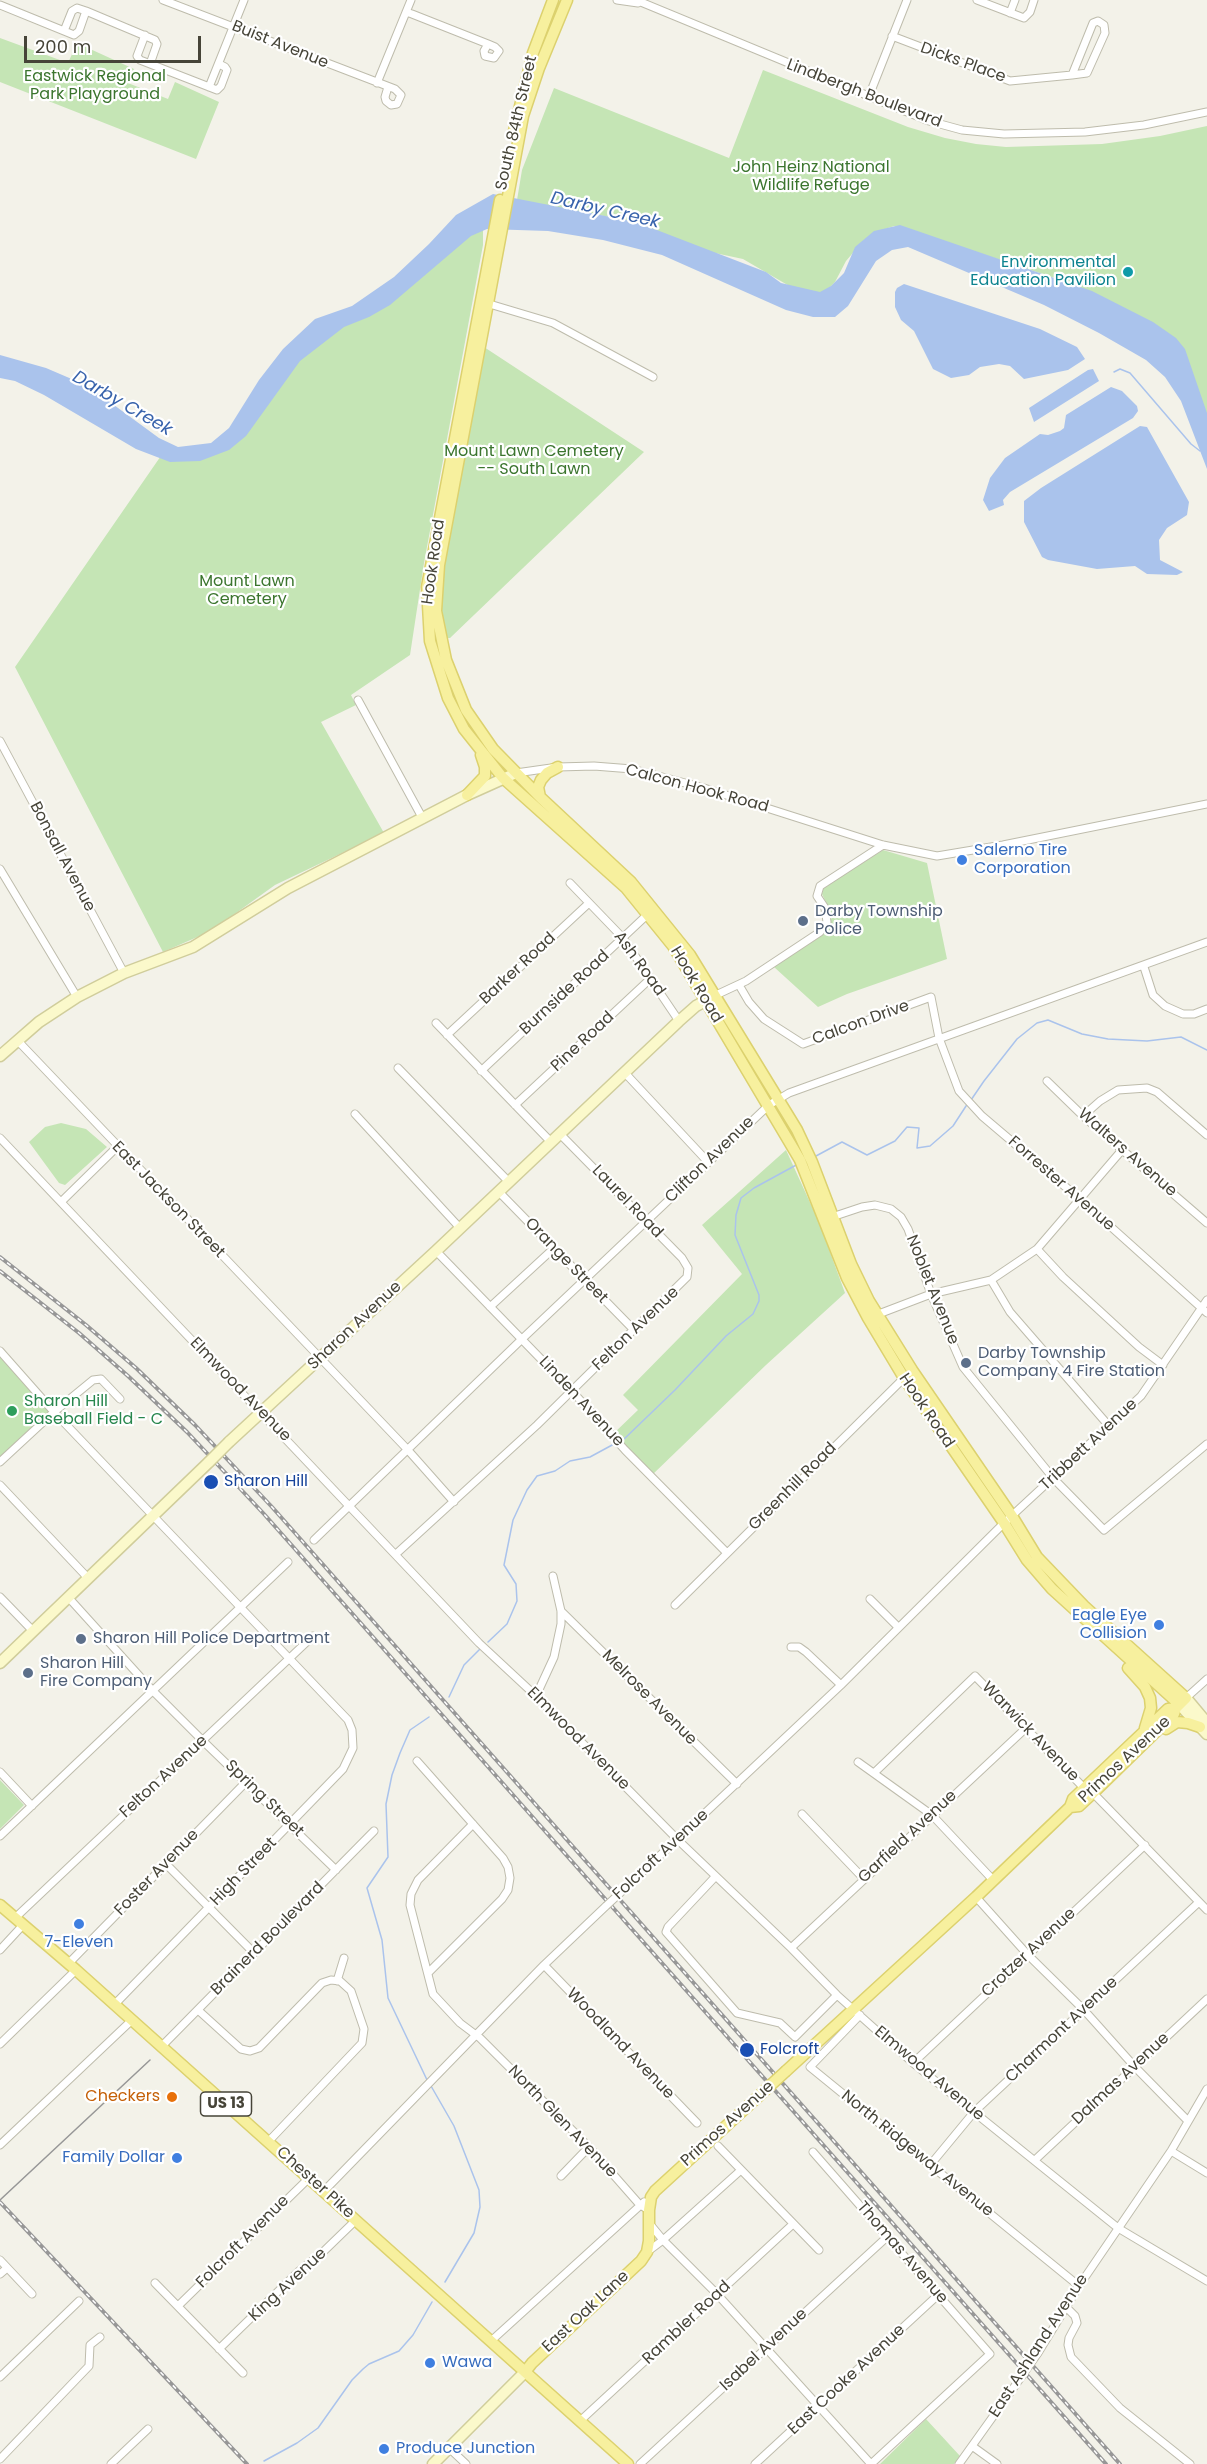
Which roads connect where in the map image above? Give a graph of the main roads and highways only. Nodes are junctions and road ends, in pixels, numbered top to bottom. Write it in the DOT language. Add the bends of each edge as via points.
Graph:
graph roads {
  1 [pos="567,0"];
  2 [pos="551,3"];
  3 [pos="507,180"];
  4 [pos="501,213"];
  5 [pos="484,302"];
  6 [pos="474,742"];
  7 [pos="558,767"];
  8 [pos="467,795"];
  9 [pos="540,797"];
  10 [pos="774,1102"];
  11 [pos="806,1161"];
  12 [pos="908,1374"];
  13 [pos="1008,1519"];
  14 [pos="1106,1639"];
  15 [pos="1180,1703"];
  16 [pos="1205,1728"];
  17 [pos="1145,1737"];
  18 [pos="0,1905"];
  19 [pos="646,2252"];
  20 [pos="525,2372"];
  21 [pos="628,2464"];
  1 -- 3 [label="main road, South 84th Street" via="527,102"];
  2 -- 3 [label="main road, South 84th Street" via="524,83"];
  3 -- 4 [label="main road, South 84th Street"];
  4 -- 5 [label="main road, Hook Road"];
  5 -- 6 [label="main road, Hook Road" via="429,572 427,599 437,669 454,711"];
  5 -- 9 [label="main road, Hook Road" via="439,565 436,611 443,652 462,702 493,749"];
  6 -- 8 [label="main road" via="485,771 482,782"];
  6 -- 10 [label="main road, Hook Road" via="503,778 614,877 648,914"];
  7 -- 9 [label="main road" via="541,780"];
  9 -- 10 [label="main road, Hook Road" via="644,897 690,955"];
  10 -- 11 [label="main road, Hook Road"];
  11 -- 12 [label="main road, Hook Road" via="850,1264"];
  11 -- 12 [label="main road, Hook Road" via="852,1287"];
  12 -- 13 [label="main road, Hook Road"];
  13 -- 14 [label="main road, Hook Road" via="1027,1560 1042,1579"];
  13 -- 15 [label="main road, Hook Road" via="1049,1572"];
  14 -- 15 [label="main road, Hook Road"];
  14 -- 17 [label="main road" via="1148,1692 1152,1708"];
  15 -- 17 [label="main road, Primos Avenue" via="1174,1714"];
  16 -- 17 [label="main road" via="1177,1722"];
  17 -- 19 [label="main road, Primos Avenue, bridge" via="1089,1791 1079,1806 1070,1807 857,2013 673,2173 644,2207 649,2223"];
  18 -- 20 [label="main road, Chester Pike / US 13"];
  19 -- 20 [label="main road, East Oak Lane"];
  20 -- 21 [label="main road, Chester Pike / US 13"];
}
